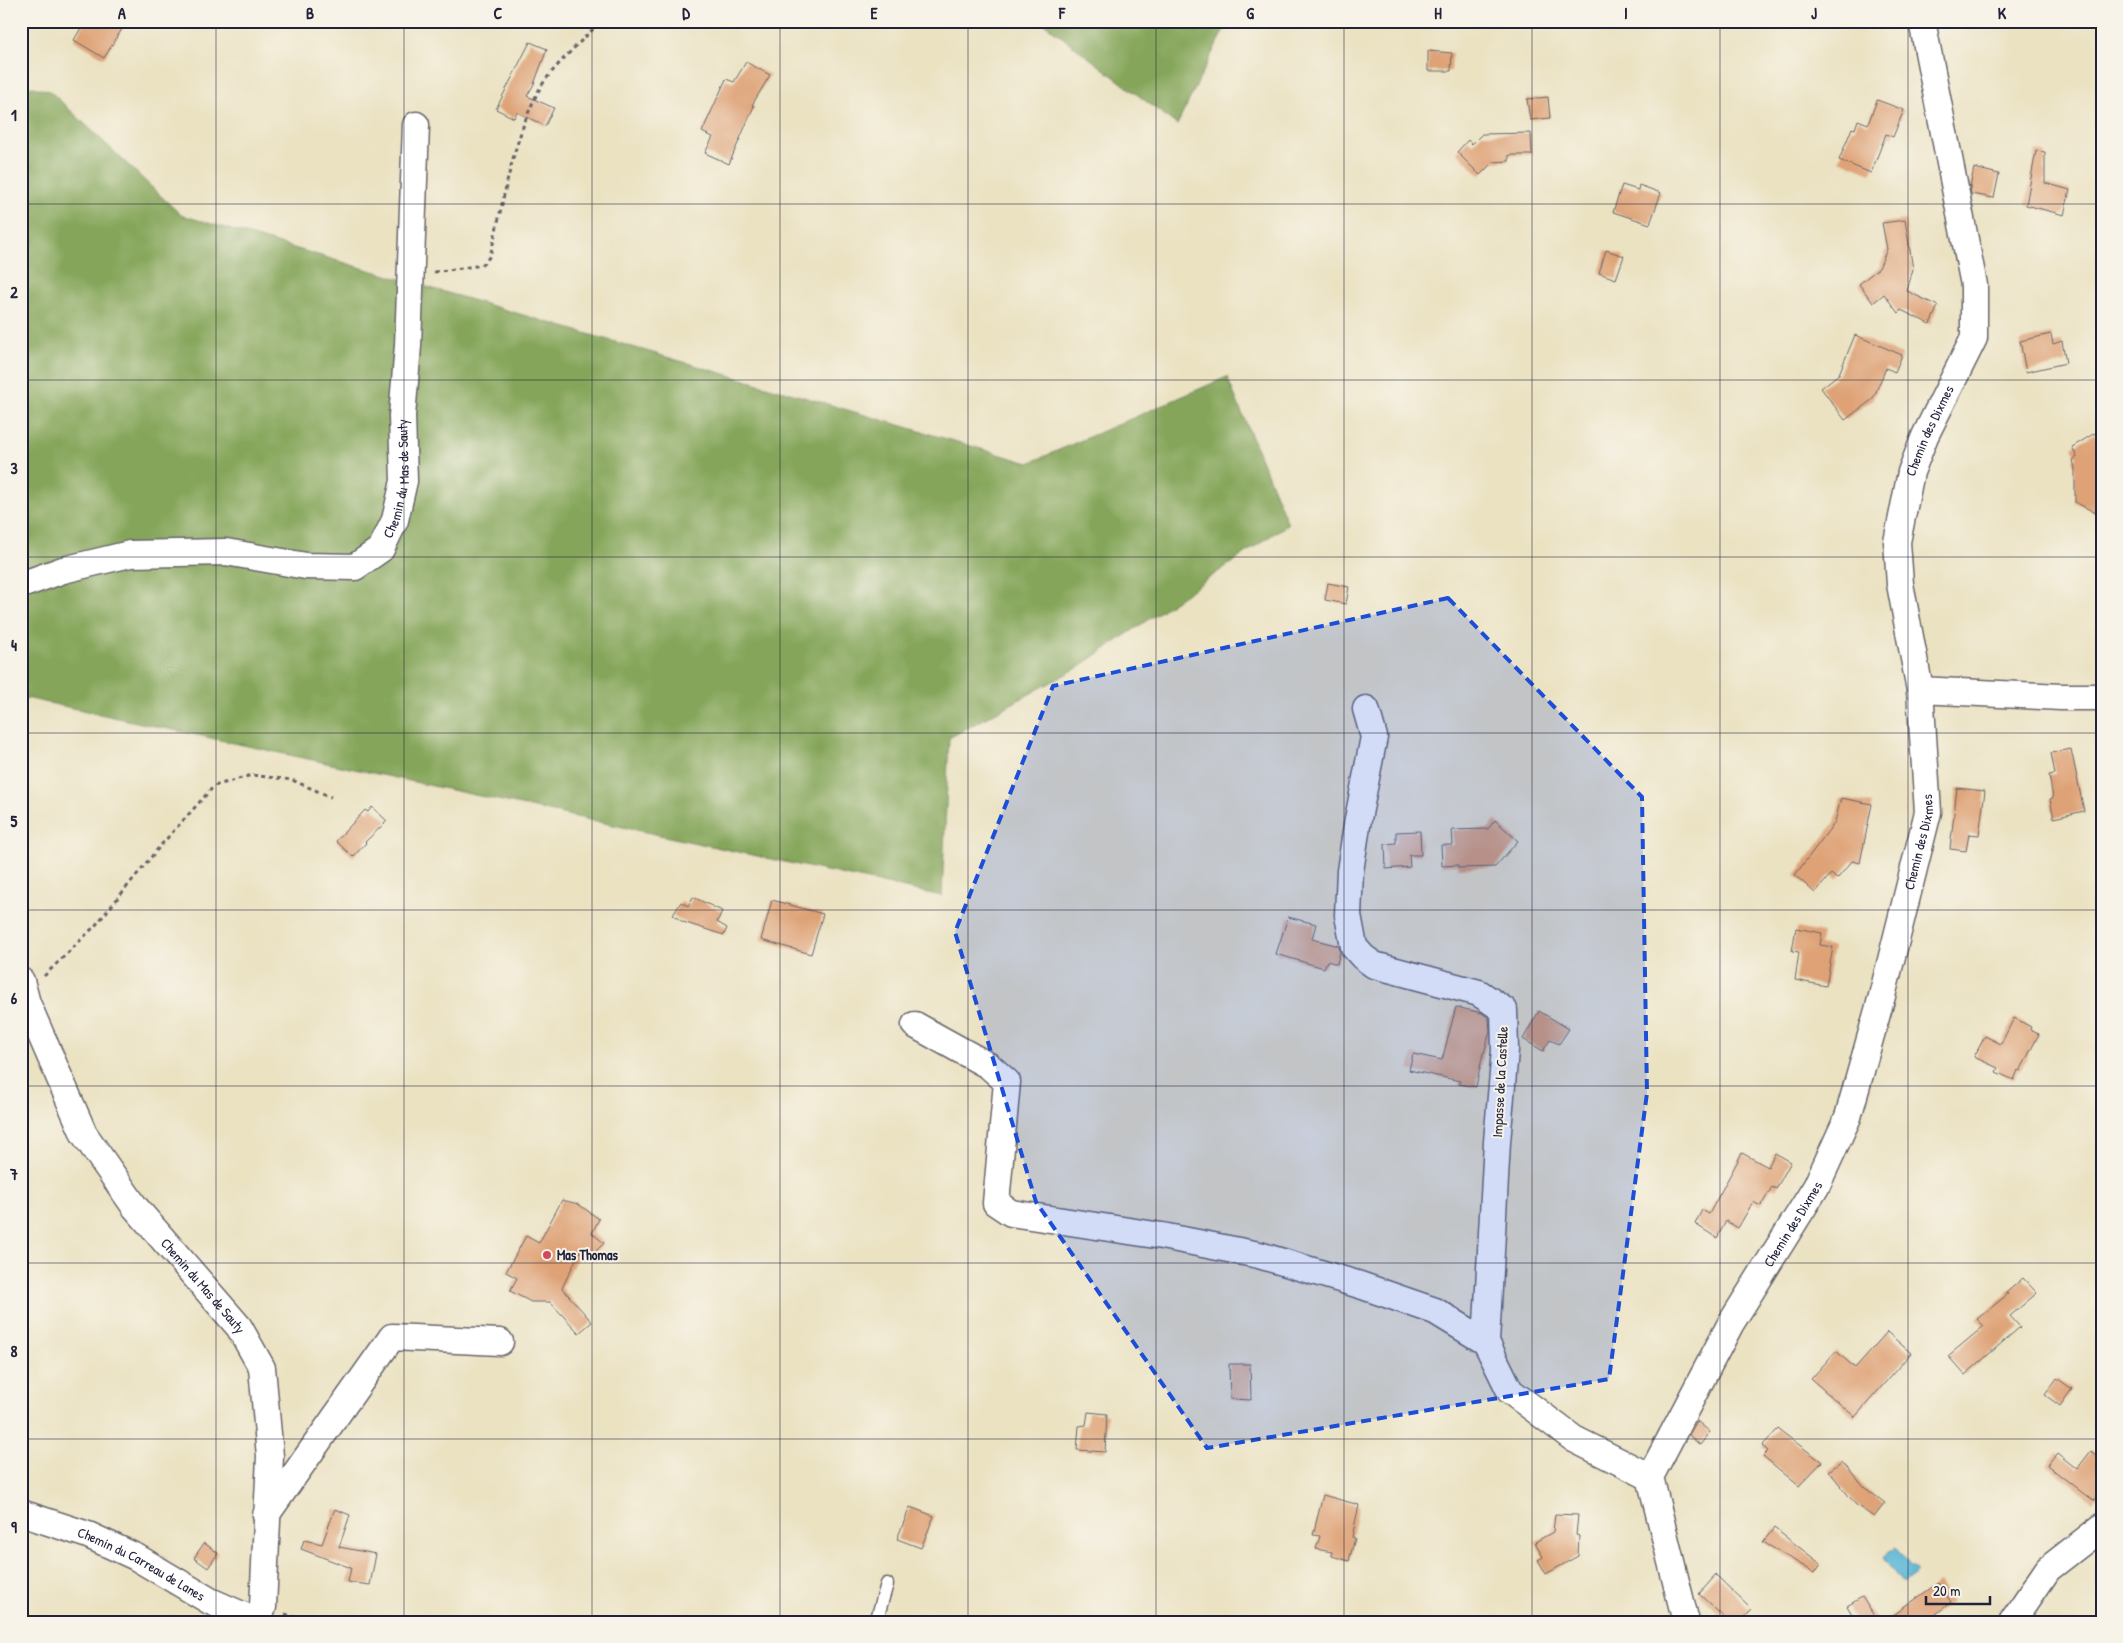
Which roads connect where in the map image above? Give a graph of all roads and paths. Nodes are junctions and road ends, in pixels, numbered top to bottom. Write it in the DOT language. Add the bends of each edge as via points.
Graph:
graph roads {
  1 [pos="601,21"];
  2 [pos="1922,21"];
  3 [pos="416,125"];
  4 [pos="411,274"];
  5 [pos="21,585"];
  6 [pos="1920,690"];
  7 [pos="2102,697"];
  8 [pos="1366,709"];
  9 [pos="331,797"];
  10 [pos="22,983"];
  11 [pos="915,1025"];
  12 [pos="500,1342"];
  13 [pos="1486,1342"];
  14 [pos="1650,1477"];
  15 [pos="21,1513"];
  16 [pos="266,1514"];
  17 [pos="2102,1527"];
  18 [pos="887,1584"];
  19 [pos="253,1621"];
  20 [pos="876,1622"];
  21 [pos="1686,1622"];
  22 [pos="2012,1622"];
  1 -- 4 [label="path" via="540,88 521,132 490,256 482,266"];
  2 -- 6 [label="street, Chemin des Dixmes" via="1974,285 1974,338 1925,436 1911,472 1896,542 1900,584"];
  3 -- 4 [label="street, Chemin du Mas de Sauty"];
  4 -- 5 [label="street, Chemin du Mas de Sauty" via="402,416 404,481 395,520 381,549 355,567 306,566 226,552 130,554 63,570"];
  6 -- 7 [label="street"];
  6 -- 14 [label="street, Chemin des Dixmes" via="1928,812 1848,1117 1816,1187 1731,1323"];
  8 -- 13 [label="street, Impasse de la Castelle" via="1374,738 1350,871 1348,914 1354,947 1374,965 1479,993 1504,1010 1505,1050"];
  9 -- 10 [label="path" via="292,780 252,775 214,786 95,926 46,975"];
  10 -- 16 [label="street, Chemin du Mas de Sauty" via="84,1134 135,1207 239,1327 262,1368 270,1456"];
  11 -- 13 [label="street" via="989,1066 1007,1082 996,1203 1011,1214 1162,1236 1259,1256 1435,1311"];
  12 -- 16 [label="street" via="392,1337"];
  13 -- 14 [label="street, Impasse de la Castelle" via="1510,1391 1574,1440"];
  14 -- 21 [label="street"];
  15 -- 19 [label="street, Chemin du Carreau de Lanes" via="88,1535 136,1557 210,1602"];
  16 -- 19 [label="street, Chemin du Mas de Sauty" via="264,1607"];
  17 -- 22 [label="street" via="2048,1569"];
  18 -- 20 [label="lane"];
}
